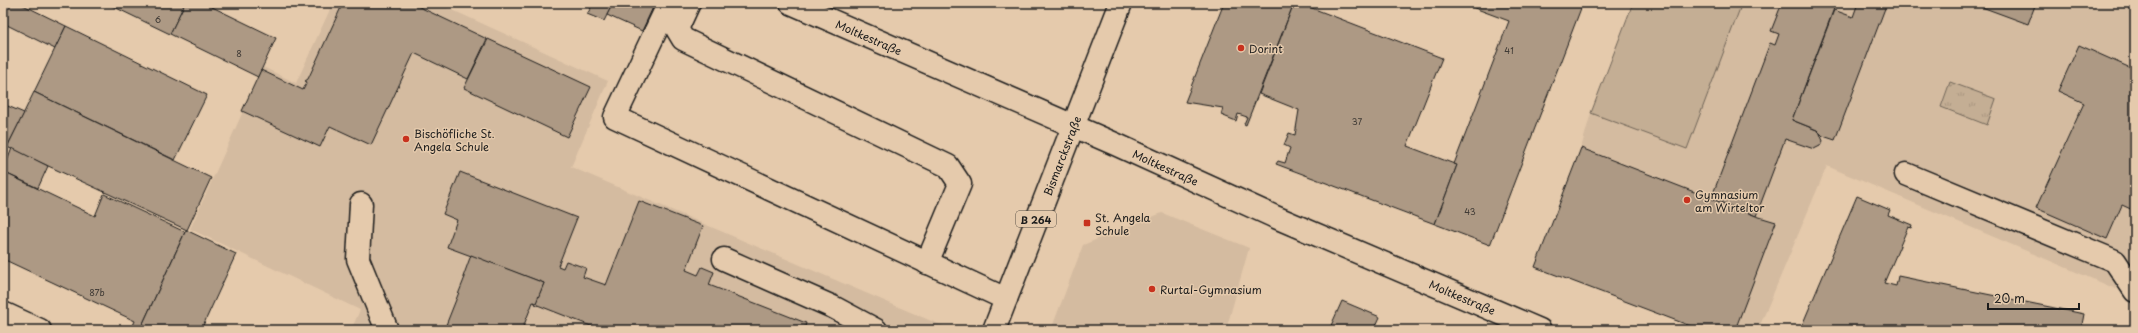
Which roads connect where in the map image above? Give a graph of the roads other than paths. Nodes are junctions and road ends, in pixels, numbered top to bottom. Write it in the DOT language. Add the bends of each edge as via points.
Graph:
graph roads {
  1 [pos="669,3"];
  2 [pos="689,3"];
  3 [pos="791,3"];
  4 [pos="1121,3"];
  5 [pos="1074,126"];
  6 [pos="1906,174"];
  7 [pos="361,204"];
  8 [pos="724,259"];
  9 [pos="927,263"];
  10 [pos="2135,291"];
  11 [pos="1006,299"];
  12 [pos="3,313"];
  13 [pos="40,330"];
  14 [pos="387,330"];
  15 [pos="876,330"];
  16 [pos="994,330"];
  17 [pos="1540,330"];
  1 -- 9 [label="street" via="615,117"];
  2 -- 9 [label="street" via="677,29 683,39 948,166 960,184"];
  3 -- 5 [label="street, Moltkestraße"];
  4 -- 5 [label="street, Bismarckstraße / B 264"];
  5 -- 11 [label="street, Bismarckstraße / B 264"];
  5 -- 17 [label="street, Moltkestraße" via="1273,216"];
  6 -- 10 [label="street" via="2115,261"];
  7 -- 14 [label="street" via="358,259"];
  8 -- 15 [label="street" via="833,307"];
  9 -- 11 [label="street"];
  11 -- 16 [label="street, Bismarckstraße / B 264"];
  12 -- 13 [label="street"];
}
